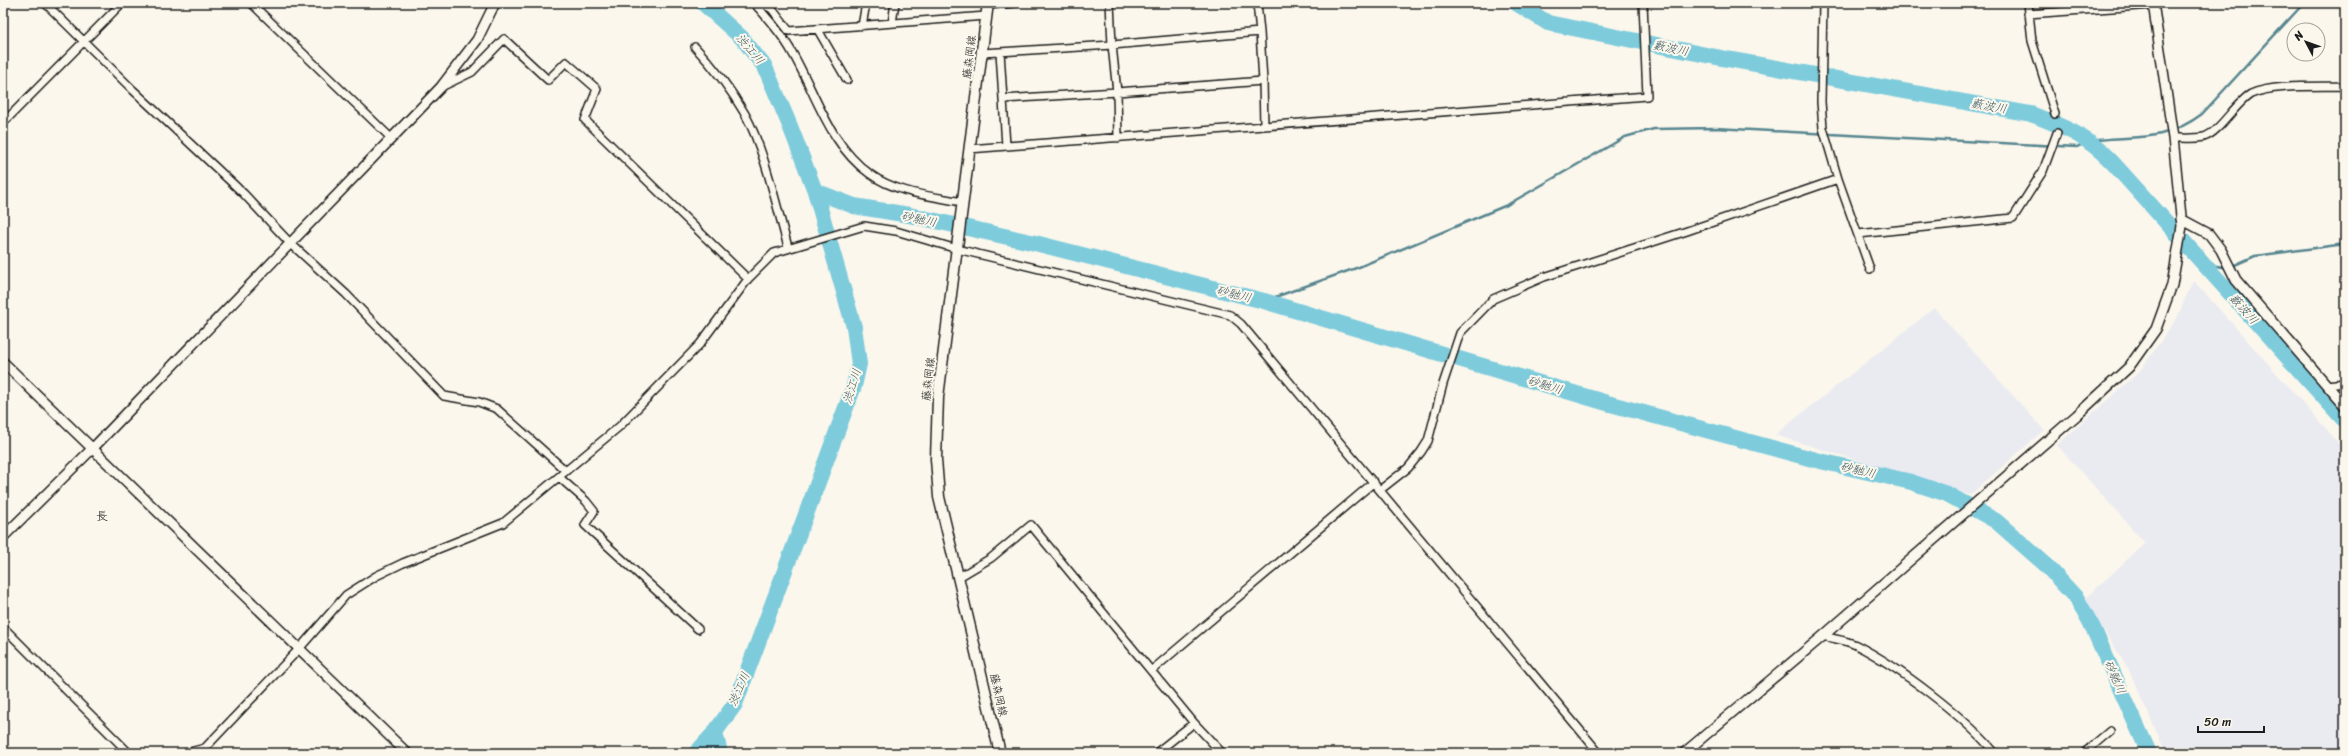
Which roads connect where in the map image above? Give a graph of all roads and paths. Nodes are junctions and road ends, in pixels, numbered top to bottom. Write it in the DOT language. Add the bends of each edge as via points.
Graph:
graph roads {
  1 [pos="45,3"];
  2 [pos="122,3"];
  3 [pos="251,3"];
  4 [pos="495,3"];
  5 [pos="754,3"];
  6 [pos="760,3"];
  7 [pos="866,3"];
  8 [pos="895,3"];
  9 [pos="1014,3"];
  10 [pos="1110,3"];
  11 [pos="1257,3"];
  12 [pos="1643,3"];
  13 [pos="1823,3"];
  14 [pos="2028,3"];
  15 [pos="988,4"];
  16 [pos="2154,4"];
  17 [pos="2028,14"];
  18 [pos="986,16"];
  19 [pos="892,23"];
  20 [pos="862,26"];
  21 [pos="818,30"];
  22 [pos="1260,32"];
  23 [pos="83,42"];
  24 [pos="1112,45"];
  25 [pos="695,47"];
  26 [pos="1000,52"];
  27 [pos="982,53"];
  28 [pos="847,80"];
  29 [pos="1263,81"];
  30 [pos="2345,86"];
  31 [pos="441,87"];
  32 [pos="1117,92"];
  33 [pos="1003,99"];
  34 [pos="2055,114"];
  35 [pos="3,124"];
  36 [pos="1264,126"];
  37 [pos="2057,133"];
  38 [pos="390,137"];
  39 [pos="1118,138"];
  40 [pos="2173,138"];
  41 [pos="1006,146"];
  42 [pos="969,149"];
  43 [pos="1838,178"];
  44 [pos="962,202"];
  45 [pos="2182,223"];
  46 [pos="1858,234"];
  47 [pos="290,242"];
  48 [pos="788,248"];
  49 [pos="957,249"];
  50 [pos="1870,269"];
  51 [pos="748,280"];
  52 [pos="3,362"];
  53 [pos="2345,383"];
  54 [pos="2326,385"];
  55 [pos="2345,406"];
  56 [pos="93,448"];
  57 [pos="566,471"];
  58 [pos="559,478"];
  59 [pos="1374,482"];
  60 [pos="1380,490"];
  61 [pos="3,538"];
  62 [pos="959,577"];
  63 [pos="3,627"];
  64 [pos="698,629"];
  65 [pos="1824,636"];
  66 [pos="299,649"];
  67 [pos="1151,671"];
  68 [pos="1194,723"];
  69 [pos="2110,731"];
  70 [pos="129,753"];
  71 [pos="186,753"];
  72 [pos="407,753"];
  73 [pos="1000,753"];
  74 [pos="1156,753"];
  75 [pos="1222,753"];
  76 [pos="1599,753"];
  77 [pos="1684,753"];
  78 [pos="1995,753"];
  79 [pos="2084,753"];
  1 -- 23 [label="street"];
  2 -- 23 [label="street"];
  3 -- 38 [label="street"];
  4 -- 31 [label="street" via="477,40"];
  5 -- 44 [label="street" via="793,53 826,119 847,152 870,174 895,187"];
  6 -- 21 [label="street" via="772,9 789,31"];
  7 -- 20 [label="street"];
  8 -- 19 [label="street"];
  9 -- 15 [label="street"];
  10 -- 24 [label="street"];
  11 -- 22 [label="street"];
  12 -- 36 [label="street" via="1647,96"];
  13 -- 43 [label="street" via="1823,128"];
  14 -- 17 [label="street"];
  15 -- 18 [label="main road, 藤森岡線"];
  16 -- 17 [label="street"];
  16 -- 40 [label="street"];
  17 -- 34 [label="street" via="2032,41"];
  18 -- 19 [label="street"];
  18 -- 27 [label="main road, 藤森岡線"];
  19 -- 20 [label="street"];
  20 -- 21 [label="street"];
  21 -- 28 [label="street"];
  22 -- 24 [label="street"];
  22 -- 29 [label="street"];
  23 -- 35 [label="street"];
  23 -- 47 [label="street" via="244,194"];
  24 -- 26 [label="street"];
  24 -- 32 [label="street"];
  25 -- 48 [label="street" via="711,64 745,114 759,149"];
  26 -- 27 [label="street"];
  26 -- 33 [label="street"];
  27 -- 42 [label="main road, 藤森岡線"];
  29 -- 32 [label="street"];
  29 -- 36 [label="street"];
  30 -- 40 [label="street" via="2260,91 2249,95 2222,123 2204,137"];
  31 -- 38 [label="street"];
  31 -- 51 [label="street" via="472,72 504,39 548,80 566,62 598,89 585,120"];
  32 -- 33 [label="street"];
  32 -- 39 [label="street"];
  33 -- 41 [label="street"];
  36 -- 39 [label="street"];
  37 -- 46 [label="street" via="2043,171 2013,218"];
  38 -- 47 [label="street"];
  39 -- 41 [label="street"];
  40 -- 45 [label="street"];
  41 -- 42 [label="street"];
  42 -- 44 [label="main road, 藤森岡線"];
  43 -- 46 [label="street"];
  43 -- 60 [label="street" via="1687,231 1544,277 1493,299 1460,333 1428,441 1408,468"];
  44 -- 49 [label="main road, 藤森岡線"];
  45 -- 54 [label="street" via="2209,234 2221,250 2236,280"];
  45 -- 65 [label="street" via="2172,285 2156,329 2129,367"];
  46 -- 50 [label="street"];
  47 -- 56 [label="street"];
  47 -- 57 [label="street" via="382,329 444,396 479,402 496,409"];
  48 -- 49 [label="street" via="864,226 896,231"];
  48 -- 51 [label="street" via="774,253"];
  49 -- 59 [label="street" via="1230,315 1241,324"];
  49 -- 62 [label="main road, 藤森岡線" via="938,397 936,459 939,497"];
  51 -- 57 [label="street" via="700,344 620,426"];
  52 -- 56 [label="street"];
  53 -- 54 [label="street"];
  54 -- 55 [label="street"];
  56 -- 61 [label="street"];
  56 -- 66 [label="street"];
  57 -- 58 [label="street"];
  58 -- 64 [label="street" via="594,511 586,525"];
  58 -- 66 [label="street" via="503,524 403,563 346,595"];
  59 -- 60 [label="street"];
  59 -- 67 [label="street"];
  60 -- 76 [label="street"];
  62 -- 67 [label="street" via="991,558 1031,525"];
  62 -- 73 [label="main road, 藤森岡線"];
  63 -- 70 [label="street"];
  65 -- 77 [label="street"];
  65 -- 78 [label="street" via="1855,645 1890,666 1926,691 1986,742"];
  66 -- 71 [label="street" via="205,748"];
  66 -- 72 [label="street"];
  67 -- 68 [label="street"];
  68 -- 74 [label="street"];
  68 -- 75 [label="street"];
  69 -- 79 [label="street"];
}
